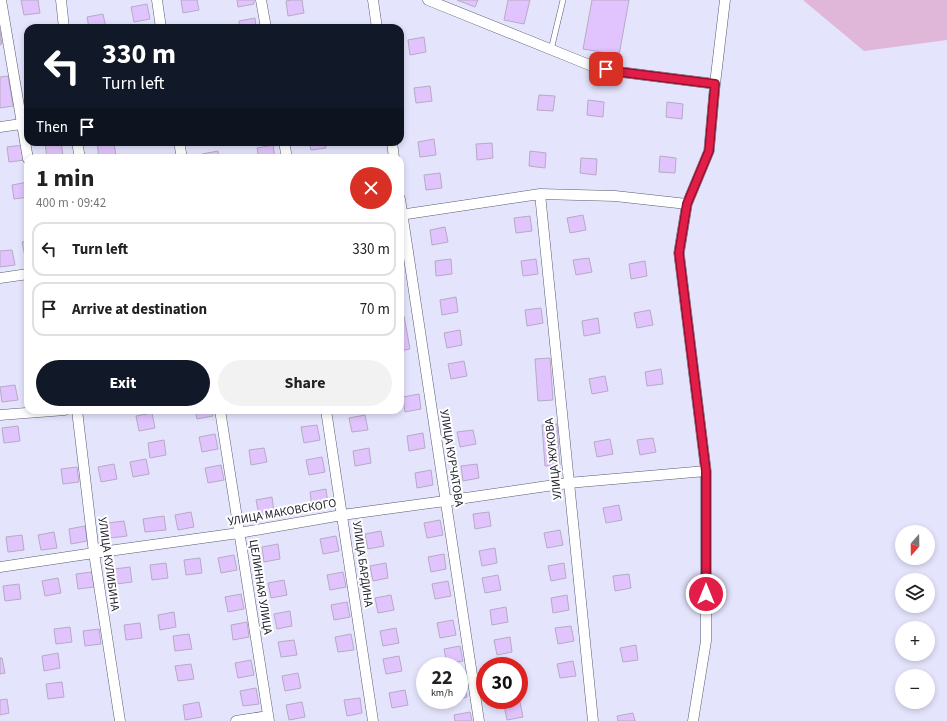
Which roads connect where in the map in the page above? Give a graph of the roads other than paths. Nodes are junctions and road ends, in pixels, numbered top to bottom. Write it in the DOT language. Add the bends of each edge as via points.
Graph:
graph roads {
  1 [pos="1,0"];
  2 [pos="61,0"];
  3 [pos="157,0"];
  4 [pos="261,0"];
  5 [pos="373,0"];
  6 [pos="563,0"];
  7 [pos="725,0"];
  8 [pos="434,1"];
  9 [pos="64,24"];
  10 [pos="160,24"];
  11 [pos="265,24"];
  12 [pos="376,24"];
  13 [pos="551,50"];
  14 [pos="715,84"];
  15 [pos="24,118"];
  16 [pos="24,123"];
  17 [pos="0,127"];
  18 [pos="540,194"];
  19 [pos="687,204"];
  20 [pos="404,215"];
  21 [pos="404,234"];
  22 [pos="24,275"];
  23 [pos="0,278"];
  24 [pos="24,413"];
  25 [pos="77,414"];
  26 [pos="221,414"];
  27 [pos="327,414"];
  28 [pos="0,415"];
  29 [pos="706,471"];
  30 [pos="568,483"];
  31 [pos="445,501"];
  32 [pos="342,515"];
  33 [pos="239,533"];
  34 [pos="94,552"];
  35 [pos="0,567"];
  36 [pos="268,719"];
  37 [pos="120,721"];
  38 [pos="236,721"];
  39 [pos="373,721"];
  40 [pos="479,721"];
  41 [pos="593,721"];
  42 [pos="693,721"];
  1 -- 15 [label="street"];
  2 -- 9 [label="street"];
  3 -- 10 [label="street"];
  4 -- 11 [label="street"];
  5 -- 12 [label="street"];
  6 -- 13 [label="lane"];
  7 -- 14 [label="street"];
  8 -- 13 [label="street"];
  13 -- 14 [label="street" via="592,66 620,72"];
  14 -- 19 [label="street" via="709,151"];
  16 -- 17 [label="street"];
  18 -- 19 [label="street" via="615,196"];
  18 -- 20 [label="street"];
  18 -- 30 [label="street, УЛИЦА ЖУКОВА"];
  19 -- 29 [label="street" via="679,253"];
  21 -- 31 [label="street, УЛИЦА КУРЧАТОВА"];
  22 -- 23 [label="street"];
  24 -- 28 [label="street"];
  25 -- 34 [label="street, УЛИЦА КУЛИБИНА"];
  26 -- 33 [label="street, ЦЕЛИННАЯ УЛИЦА"];
  27 -- 32 [label="street, УЛИЦА БАРДИНА"];
  29 -- 30 [label="street, УЛИЦА МАКОВСКОГО"];
  29 -- 42 [label="street" via="706,641"];
  30 -- 31 [label="street, УЛИЦА МАКОВСКОГО"];
  30 -- 41 [label="street, УЛИЦА ЖУКОВА"];
  31 -- 32 [label="street, УЛИЦА МАКОВСКОГО"];
  31 -- 40 [label="street, УЛИЦА КУРЧАТОВА"];
  32 -- 33 [label="street, УЛИЦА МАКОВСКОГО"];
  32 -- 39 [label="street, УЛИЦА БАРДИНА"];
  33 -- 34 [label="street, УЛИЦА МАКОВСКОГО"];
  33 -- 36 [label="street, ЦЕЛИННАЯ УЛИЦА"];
  34 -- 35 [label="street, УЛИЦА МАКОВСКОГО"];
  34 -- 37 [label="street, УЛИЦА КУЛИБИНА"];
  36 -- 38 [label="street"];
}
